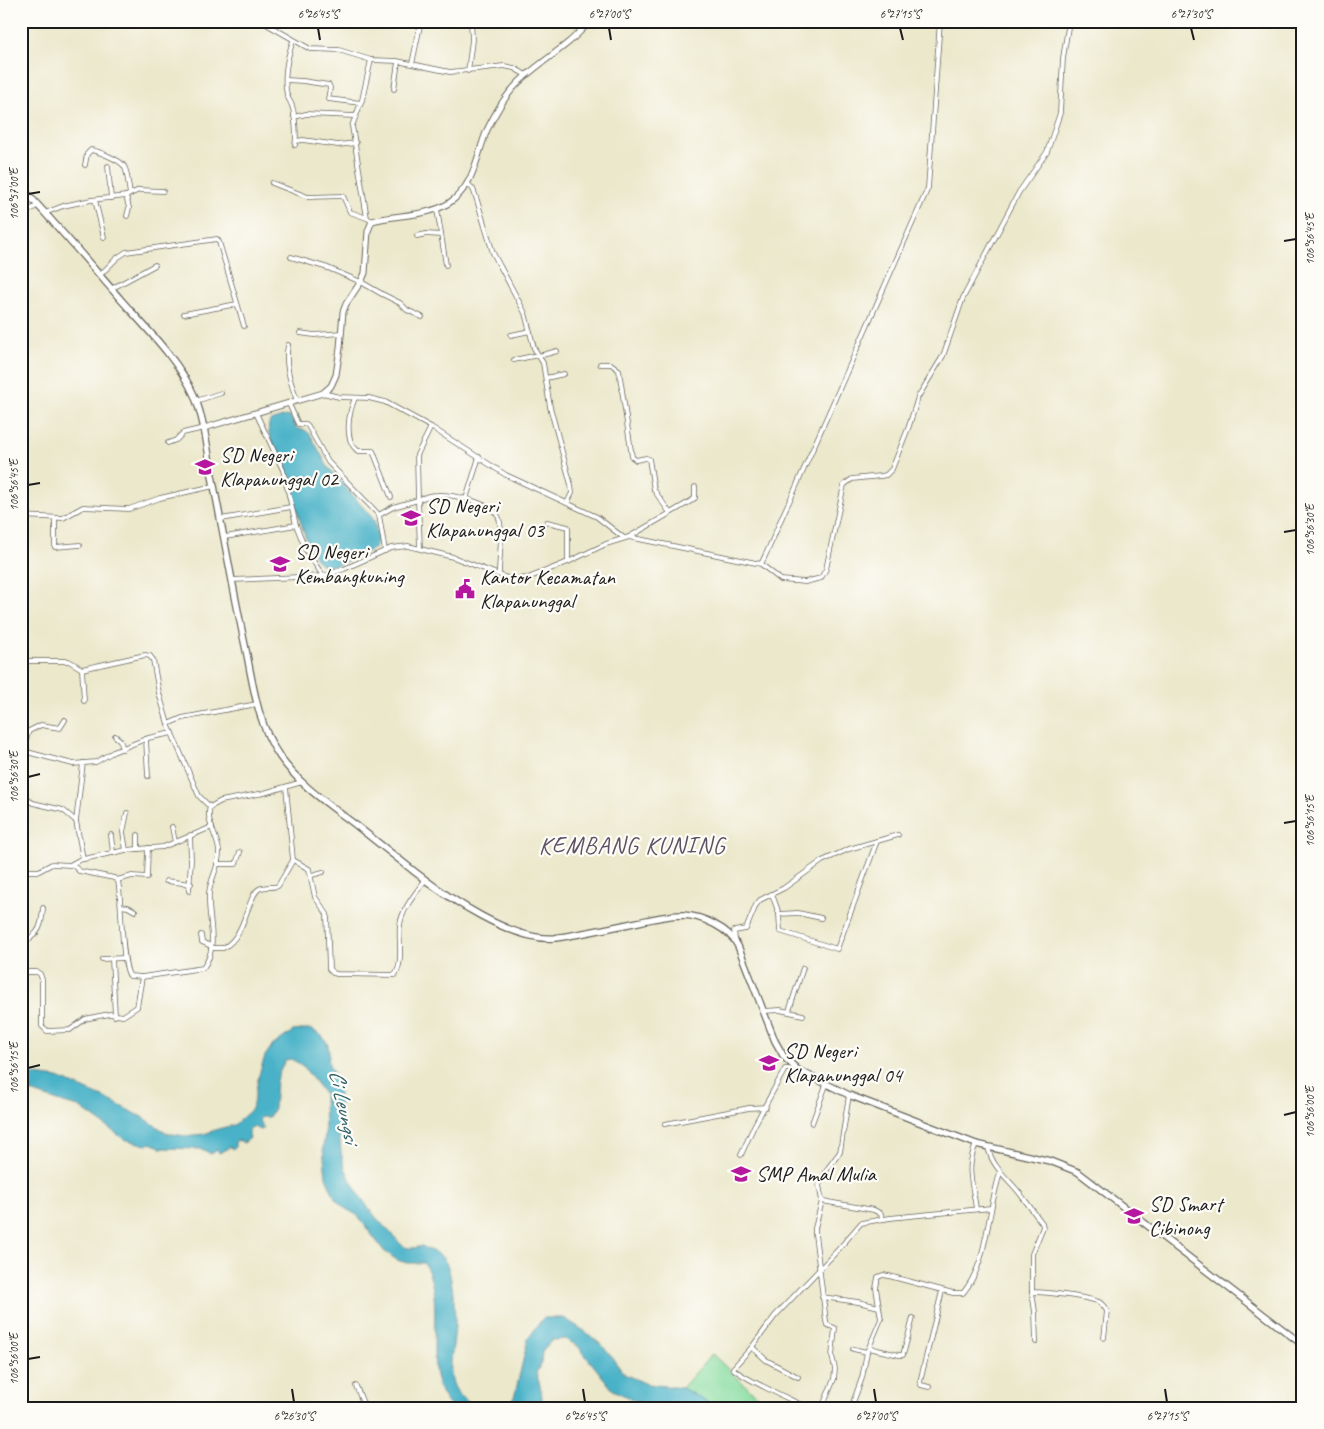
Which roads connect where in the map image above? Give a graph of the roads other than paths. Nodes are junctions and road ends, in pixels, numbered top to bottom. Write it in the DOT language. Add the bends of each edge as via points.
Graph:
graph roads {
  1 [pos="261,21"];
  2 [pos="421,21"];
  3 [pos="471,21"];
  4 [pos="591,21"];
  5 [pos="940,21"];
  6 [pos="1069,21"];
  7 [pos="293,41"];
  8 [pos="371,60"];
  9 [pos="398,62"];
  10 [pos="412,64"];
  11 [pos="468,70"];
  12 [pos="526,75"];
  13 [pos="286,80"];
  14 [pos="394,89"];
  15 [pos="361,103"];
  16 [pos="355,116"];
  17 [pos="294,117"];
  18 [pos="356,143"];
  19 [pos="85,165"];
  20 [pos="108,166"];
  21 [pos="272,183"];
  22 [pos="468,184"];
  23 [pos="21,187"];
  24 [pos="163,191"];
  25 [pos="128,194"];
  26 [pos="111,198"];
  27 [pos="95,200"];
  28 [pos="38,204"];
  29 [pos="436,209"];
  30 [pos="45,213"];
  31 [pos="21,216"];
  32 [pos="127,216"];
  33 [pos="369,220"];
  34 [pos="441,235"];
  35 [pos="417,236"];
  36 [pos="104,237"];
  37 [pos="291,257"];
  38 [pos="155,265"];
  39 [pos="446,265"];
  40 [pos="100,275"];
  41 [pos="362,282"];
  42 [pos="111,289"];
  43 [pos="237,304"];
  44 [pos="184,314"];
  45 [pos="422,317"];
  46 [pos="244,326"];
  47 [pos="530,331"];
  48 [pos="300,333"];
  49 [pos="342,333"];
  50 [pos="510,335"];
  51 [pos="288,346"];
  52 [pos="557,351"];
  53 [pos="538,356"];
  54 [pos="514,360"];
  55 [pos="600,364"];
  56 [pos="564,374"];
  57 [pos="546,378"];
  58 [pos="221,393"];
  59 [pos="322,393"];
  60 [pos="355,398"];
  61 [pos="196,401"];
  62 [pos="297,401"];
  63 [pos="289,404"];
  64 [pos="256,413"];
  65 [pos="431,427"];
  66 [pos="204,428"];
  67 [pos="168,443"];
  68 [pos="479,457"];
  69 [pos="214,486"];
  70 [pos="696,488"];
  71 [pos="391,497"];
  72 [pos="466,498"];
  73 [pos="418,500"];
  74 [pos="567,503"];
  75 [pos="292,507"];
  76 [pos="670,513"];
  77 [pos="379,515"];
  78 [pos="21,516"];
  79 [pos="55,518"];
  80 [pos="221,519"];
  81 [pos="547,522"];
  82 [pos="296,524"];
  83 [pos="225,537"];
  84 [pos="626,537"];
  85 [pos="80,545"];
  86 [pos="420,548"];
  87 [pos="385,551"];
  88 [pos="568,562"];
  89 [pos="761,564"];
  90 [pos="499,573"];
  91 [pos="323,576"];
  92 [pos="232,580"];
  93 [pos="21,661"];
  94 [pos="82,669"];
  95 [pos="84,701"];
  96 [pos="257,704"];
  97 [pos="65,720"];
  98 [pos="168,724"];
  99 [pos="172,733"];
  100 [pos="115,736"];
  101 [pos="146,739"];
  102 [pos="123,749"];
  103 [pos="83,763"];
  104 [pos="148,776"];
  105 [pos="302,782"];
  106 [pos="286,787"];
  107 [pos="21,796"];
  108 [pos="210,807"];
  109 [pos="127,813"];
  110 [pos="76,821"];
  111 [pos="172,827"];
  112 [pos="212,827"];
  113 [pos="111,835"];
  114 [pos="138,835"];
  115 [pos="190,835"];
  116 [pos="898,835"];
  117 [pos="876,841"];
  118 [pos="175,842"];
  119 [pos="148,848"];
  120 [pos="138,849"];
  121 [pos="126,850"];
  122 [pos="240,852"];
  123 [pos="113,853"];
  124 [pos="83,859"];
  125 [pos="293,860"];
  126 [pos="72,864"];
  127 [pos="217,864"];
  128 [pos="21,871"];
  129 [pos="323,872"];
  130 [pos="312,875"];
  131 [pos="117,880"];
  132 [pos="425,880"];
  133 [pos="166,881"];
  134 [pos="191,884"];
  135 [pos="190,891"];
  136 [pos="772,894"];
  137 [pos="121,906"];
  138 [pos="43,908"];
  139 [pos="134,911"];
  140 [pos="779,914"];
  141 [pos="821,918"];
  142 [pos="201,935"];
  143 [pos="735,939"];
  144 [pos="211,947"];
  145 [pos="21,953"];
  146 [pos="124,958"];
  147 [pos="112,959"];
  148 [pos="102,960"];
  149 [pos="803,968"];
  150 [pos="21,972"];
  151 [pos="142,977"];
  152 [pos="764,1011"];
  153 [pos="789,1011"];
  154 [pos="803,1015"];
  155 [pos="115,1016"];
  156 [pos="813,1078"];
  157 [pos="826,1085"];
  158 [pos="849,1095"];
  159 [pos="766,1107"];
  160 [pos="812,1123"];
  161 [pos="665,1124"];
  162 [pos="976,1144"];
  163 [pos="988,1148"];
  164 [pos="741,1155"];
  165 [pos="1000,1172"];
  166 [pos="822,1201"];
  167 [pos="991,1208"];
  168 [pos="976,1209"];
  169 [pos="882,1219"];
  170 [pos="819,1270"];
  171 [pos="942,1290"];
  172 [pos="1032,1292"];
  173 [pos="822,1297"];
  174 [pos="879,1307"];
  175 [pos="913,1318"];
  176 [pos="1104,1338"];
  177 [pos="1036,1342"];
  178 [pos="1303,1345"];
  179 [pos="752,1347"];
  180 [pos="853,1349"];
  181 [pos="868,1350"];
  182 [pos="798,1377"];
  183 [pos="356,1386"];
  184 [pos="929,1387"];
  185 [pos="365,1408"];
  186 [pos="808,1408"];
  187 [pos="822,1408"];
  188 [pos="851,1408"];
  1 -- 7 [label="street"];
  2 -- 10 [label="street"];
  3 -- 11 [label="street"];
  4 -- 12 [label="street"];
  5 -- 89 [label="street" via="928,188"];
  6 -- 89 [label="street" via="1061,108 1051,143 1015,200 969,287 940,361 918,397 892,469 886,475 852,479 844,485 826,569 821,578 805,582 782,580"];
  7 -- 8 [label="street" via="310,49 339,50"];
  7 -- 13 [label="street" via="286,62"];
  8 -- 9 [label="street"];
  8 -- 15 [label="street"];
  9 -- 10 [label="street"];
  9 -- 14 [label="street"];
  10 -- 11 [label="street" via="450,72"];
  11 -- 12 [label="street" via="504,66"];
  12 -- 22 [label="street" via="497,111"];
  13 -- 15 [label="street" via="329,86 328,100"];
  13 -- 17 [label="street"];
  15 -- 16 [label="street"];
  16 -- 17 [label="street" via="306,114"];
  16 -- 18 [label="street" via="352,126"];
  17 -- 18 [label="street" via="296,143 303,140 338,145"];
  18 -- 33 [label="street"];
  19 -- 25 [label="street" via="91,150 122,164"];
  20 -- 26 [label="street"];
  21 -- 33 [label="street" via="308,197 343,196 350,212"];
  22 -- 29 [label="street" via="451,201"];
  22 -- 47 [label="street" via="476,197 493,253 525,313"];
  23 -- 28 [label="main road"];
  24 -- 25 [label="street" via="139,190"];
  25 -- 26 [label="street"];
  25 -- 32 [label="street"];
  26 -- 27 [label="street"];
  27 -- 30 [label="street"];
  27 -- 36 [label="street"];
  28 -- 30 [label="main road"];
  28 -- 31 [label="street"];
  29 -- 33 [label="street"];
  29 -- 34 [label="street"];
  30 -- 40 [label="main road"];
  33 -- 41 [label="street"];
  34 -- 35 [label="street"];
  34 -- 39 [label="street"];
  37 -- 41 [label="street"];
  38 -- 42 [label="street"];
  40 -- 42 [label="main road"];
  40 -- 43 [label="street" via="126,252 217,239"];
  41 -- 45 [label="street"];
  41 -- 49 [label="street" via="346,304"];
  42 -- 61 [label="main road" via="178,369"];
  43 -- 44 [label="street"];
  43 -- 46 [label="street"];
  47 -- 50 [label="street"];
  47 -- 53 [label="street"];
  48 -- 49 [label="street" via="314,336"];
  49 -- 59 [label="street" via="336,375 331,386"];
  51 -- 62 [label="street" via="287,366"];
  52 -- 53 [label="street"];
  53 -- 54 [label="street"];
  53 -- 57 [label="street"];
  55 -- 76 [label="street" via="613,365 619,370 632,454 636,460 649,459 654,490"];
  56 -- 57 [label="street"];
  57 -- 74 [label="street" via="550,407 571,485 572,493"];
  58 -- 61 [label="street"];
  59 -- 60 [label="street"];
  59 -- 62 [label="street"];
  60 -- 65 [label="street" via="385,402"];
  60 -- 71 [label="street" via="349,419 352,444 358,451 373,451"];
  61 -- 66 [label="main road"];
  62 -- 63 [label="street"];
  63 -- 64 [label="street"];
  63 -- 77 [label="street" via="298,424 307,424 328,462"];
  64 -- 66 [label="street"];
  64 -- 75 [label="street" via="283,470"];
  65 -- 68 [label="street"];
  65 -- 73 [label="street" via="417,455"];
  66 -- 67 [label="street" via="183,433"];
  66 -- 69 [label="main road"];
  68 -- 72 [label="street"];
  68 -- 74 [label="street" via="506,474"];
  69 -- 79 [label="street" via="160,498 129,509 83,507 66,517"];
  69 -- 80 [label="main road"];
  70 -- 76 [label="street" via="695,498"];
  72 -- 73 [label="street" via="437,495"];
  72 -- 90 [label="street" via="498,516"];
  73 -- 77 [label="street"];
  73 -- 86 [label="street"];
  74 -- 84 [label="street" via="597,517"];
  75 -- 80 [label="street"];
  75 -- 82 [label="street"];
  76 -- 84 [label="street"];
  77 -- 87 [label="street"];
  78 -- 79 [label="street"];
  79 -- 85 [label="street" via="55,546"];
  80 -- 83 [label="main road"];
  81 -- 88 [label="street" via="568,527"];
  82 -- 83 [label="street"];
  82 -- 91 [label="street" via="306,550"];
  83 -- 92 [label="main road"];
  84 -- 88 [label="street"];
  84 -- 89 [label="street"];
  86 -- 87 [label="street" via="400,546"];
  86 -- 90 [label="street"];
  87 -- 91 [label="street"];
  88 -- 90 [label="street" via="521,579"];
  91 -- 92 [label="street"];
  92 -- 96 [label="main road"];
  93 -- 94 [label="street" via="69,661"];
  94 -- 95 [label="street"];
  94 -- 98 [label="street" via="150,656"];
  96 -- 98 [label="street" via="182,718"];
  96 -- 105 [label="main road" via="274,746"];
  97 -- 103 [label="street" via="60,728 41,725 29,731 27,752 73,764"];
  98 -- 99 [label="street"];
  99 -- 101 [label="street"];
  99 -- 108 [label="street" via="199,796"];
  100 -- 102 [label="street"];
  101 -- 102 [label="street"];
  101 -- 104 [label="street"];
  102 -- 103 [label="street" via="96,762"];
  103 -- 110 [label="street"];
  105 -- 106 [label="street"];
  105 -- 132 [label="main road"];
  106 -- 108 [label="street" via="221,801"];
  106 -- 125 [label="street"];
  107 -- 110 [label="street" via="33,803 63,810"];
  108 -- 112 [label="street"];
  109 -- 121 [label="street" via="123,832"];
  110 -- 124 [label="street"];
  111 -- 118 [label="street"];
  112 -- 115 [label="street"];
  112 -- 127 [label="street" via="219,851"];
  113 -- 123 [label="street"];
  114 -- 120 [label="street"];
  115 -- 118 [label="street"];
  115 -- 134 [label="street"];
  116 -- 117 [label="street"];
  117 -- 136 [label="street" via="828,858"];
  117 -- 140 [label="street" via="837,949 780,931"];
  118 -- 119 [label="street"];
  119 -- 120 [label="street"];
  119 -- 131 [label="street" via="148,877 132,876"];
  120 -- 121 [label="street"];
  121 -- 123 [label="street"];
  122 -- 127 [label="street" via="236,864"];
  123 -- 124 [label="street"];
  124 -- 126 [label="street"];
  125 -- 130 [label="street" via="309,869"];
  125 -- 144 [label="street" via="278,886 262,888 256,893 243,924 232,940 223,948"];
  126 -- 128 [label="street" via="52,864 39,871"];
  126 -- 131 [label="street" via="79,871"];
  127 -- 144 [label="street" via="209,892"];
  129 -- 130 [label="street"];
  130 -- 132 [label="street" via="315,898 328,917 330,969 337,974 394,975 398,969 401,919"];
  131 -- 137 [label="street"];
  132 -- 143 [label="main road" via="500,925 539,939 684,915 709,922"];
  133 -- 134 [label="street"];
  134 -- 135 [label="street"];
  136 -- 140 [label="street"];
  136 -- 143 [label="street" via="758,902 746,929 734,931"];
  137 -- 139 [label="street"];
  137 -- 146 [label="street"];
  138 -- 145 [label="street" via="41,924 26,940"];
  140 -- 141 [label="street" via="798,913"];
  142 -- 144 [label="street" via="202,942"];
  143 -- 152 [label="main road"];
  144 -- 151 [label="street" via="203,968"];
  146 -- 147 [label="street"];
  146 -- 151 [label="street" via="128,975"];
  147 -- 148 [label="street"];
  147 -- 155 [label="street"];
  149 -- 153 [label="street"];
  150 -- 155 [label="street" via="37,972 42,976 42,1026 46,1031 70,1030 85,1019 108,1014"];
  151 -- 155 [label="street" via="137,1007 123,1016"];
  152 -- 153 [label="street"];
  152 -- 156 [label="main road" via="784,1057"];
  153 -- 154 [label="street"];
  156 -- 157 [label="main road"];
  156 -- 159 [label="street" via="802,1077 787,1068"];
  157 -- 158 [label="main road"];
  157 -- 160 [label="street"];
  158 -- 162 [label="main road"];
  158 -- 166 [label="street" via="840,1152 819,1185"];
  159 -- 161 [label="street"];
  159 -- 164 [label="street"];
  162 -- 163 [label="main road"];
  162 -- 168 [label="street" via="969,1170"];
  163 -- 165 [label="street"];
  163 -- 178 [label="main road" via="1050,1161 1078,1172"];
  165 -- 167 [label="street"];
  165 -- 172 [label="street" via="1042,1223 1032,1254"];
  166 -- 169 [label="street" via="874,1210 881,1214"];
  166 -- 170 [label="street" via="815,1228"];
  167 -- 168 [label="street"];
  167 -- 171 [label="street" via="984,1250 967,1288 959,1294"];
  168 -- 169 [label="street"];
  169 -- 170 [label="street" via="861,1223"];
  170 -- 173 [label="street"];
  170 -- 179 [label="street"];
  171 -- 174 [label="street" via="881,1275 876,1288"];
  171 -- 184 [label="street" via="920,1382"];
  172 -- 176 [label="street" via="1099,1302 1107,1311"];
  172 -- 177 [label="street"];
  173 -- 174 [label="street"];
  173 -- 187 [label="street" via="826,1325 835,1328 834,1379"];
  174 -- 181 [label="street" via="881,1319"];
  175 -- 181 [label="street" via="903,1355"];
  179 -- 182 [label="street" via="766,1360"];
  179 -- 186 [label="street" via="734,1370"];
  180 -- 181 [label="street"];
  181 -- 188 [label="street"];
  183 -- 185 [label="street"];
}
